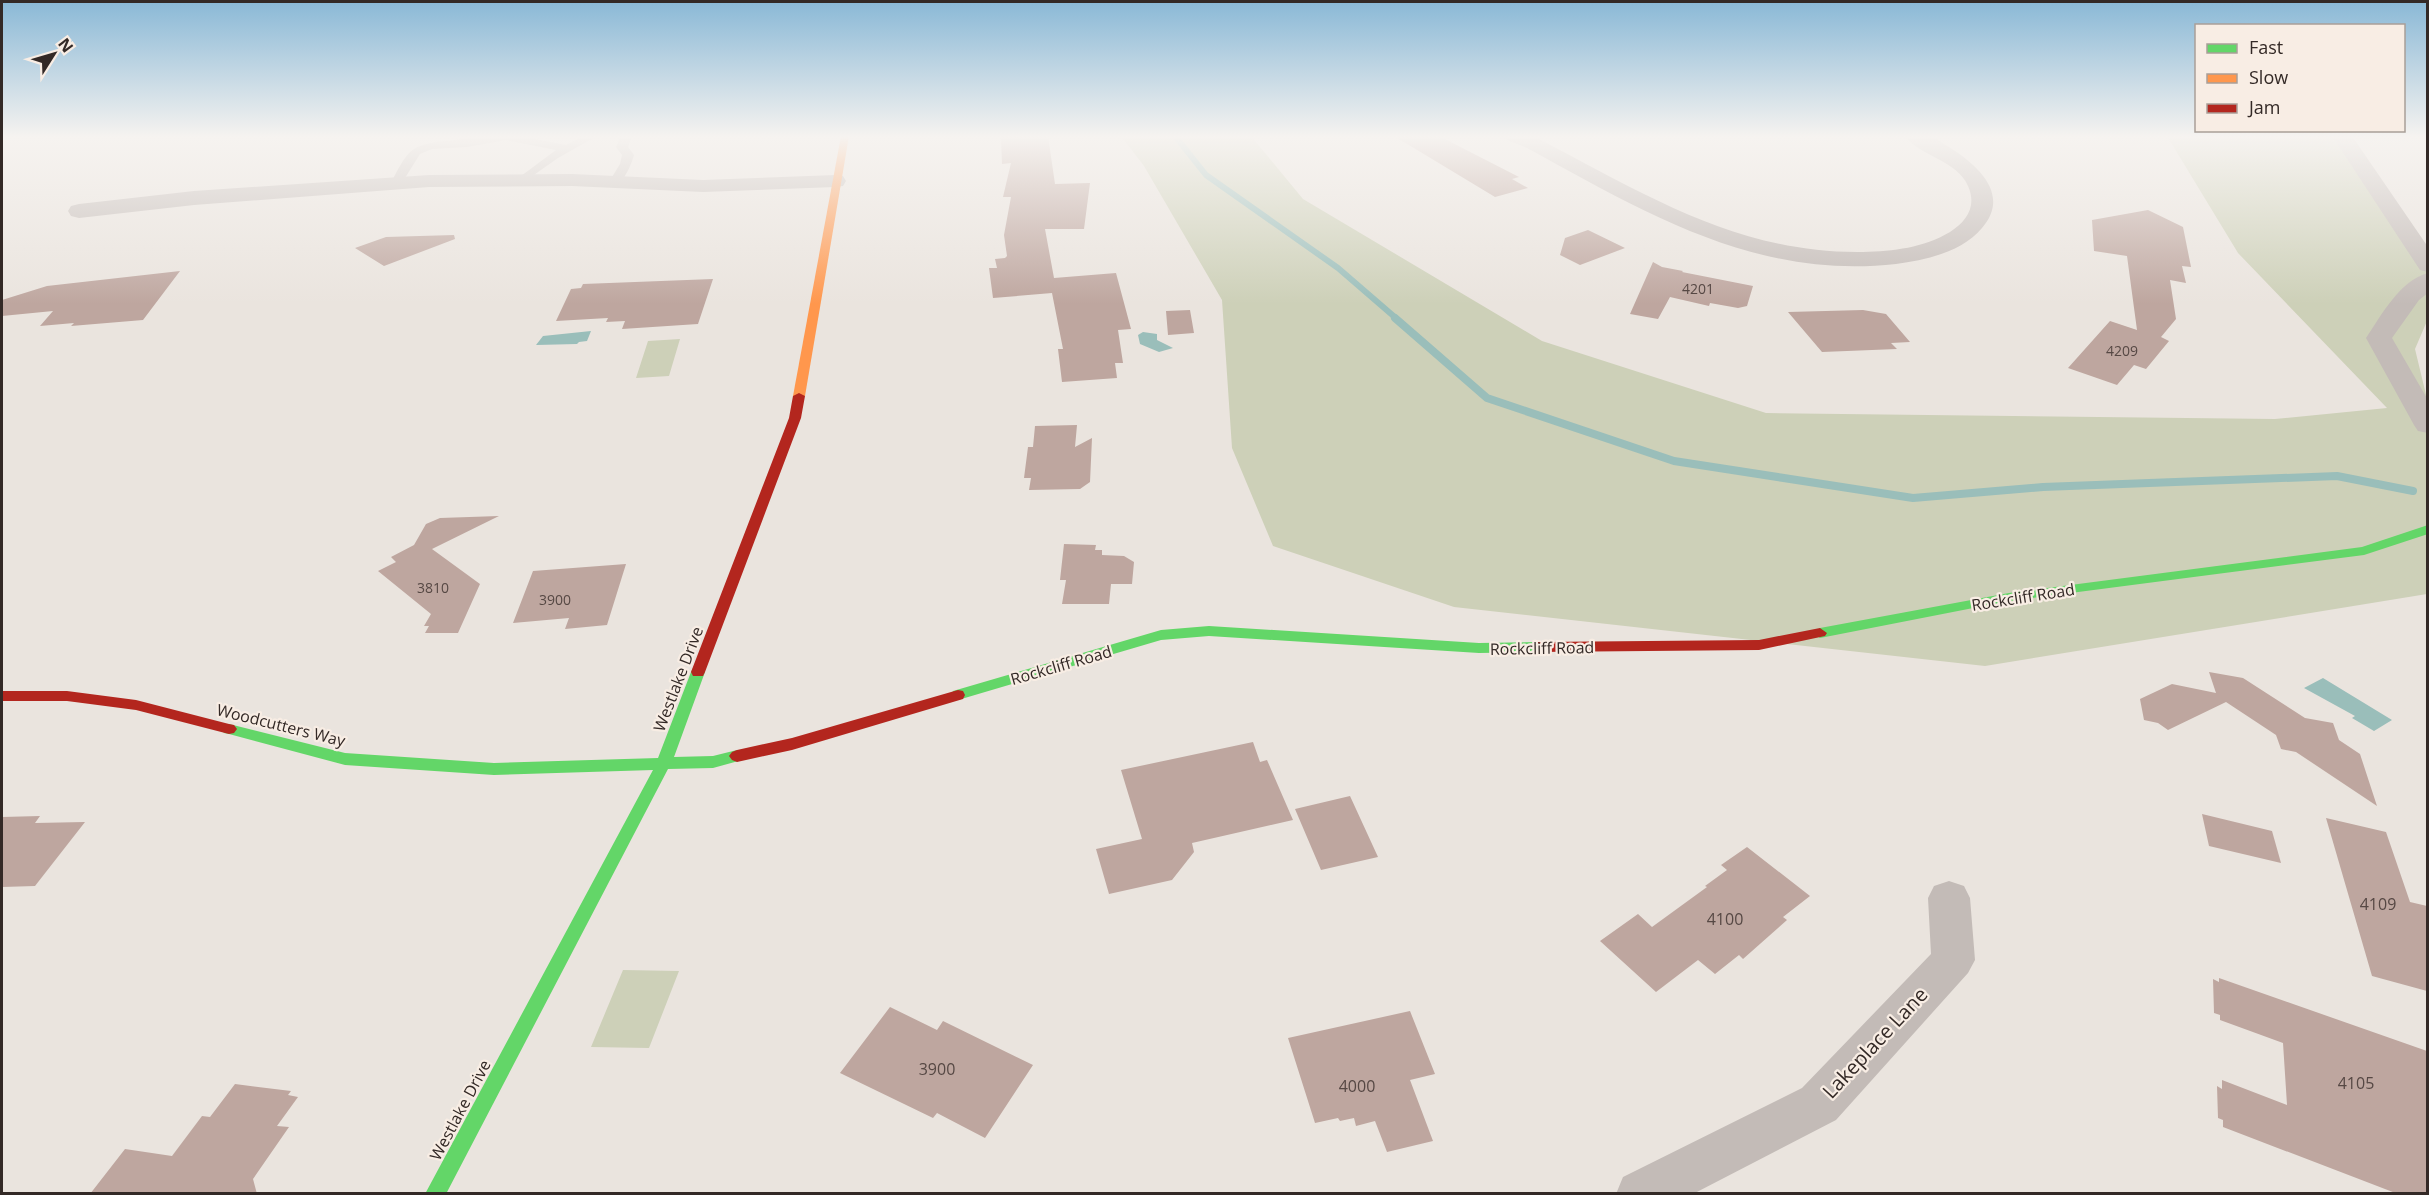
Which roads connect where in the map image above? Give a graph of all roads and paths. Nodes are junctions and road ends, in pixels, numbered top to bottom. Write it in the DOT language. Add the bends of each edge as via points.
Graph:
graph roads {
  1 [pos="284,192"];
  2 [pos="833,192"];
  3 [pos="1626,192"];
  4 [pos="1980,192"];
  5 [pos="2379,192"];
  6 [pos="79,211"];
  7 [pos="2427,265"];
  8 [pos="2427,280"];
  9 [pos="2427,425"];
  10 [pos="2427,529"];
  11 [pos="2,696"];
  12 [pos="664,762"];
  13 [pos="1949,898"];
  14 [pos="436,1193"];
  15 [pos="1641,1194"];
  1 -- 6 [label="street"];
  2 -- 12 [label="street, Westlake Drive" via="795,418"];
  3 -- 4 [label="street" via="1711,233 1763,249 1834,258 1912,255 1954,241 1971,229 1982,211"];
  5 -- 7 [label="street"];
  8 -- 9 [label="street" via="2410,295 2379,338"];
  10 -- 12 [label="street, Rockcliff Road" via="2364,551 2009,597 1760,645 1479,648 1209,631 1161,635 792,744 713,762"];
  11 -- 12 [label="street, Woodcutters Way" via="67,696 136,705 345,759 494,769"];
  12 -- 14 [label="street, Westlake Drive"];
  13 -- 15 [label="street, Lakeplace Lane" via="1953,960 1819,1104"];
}
